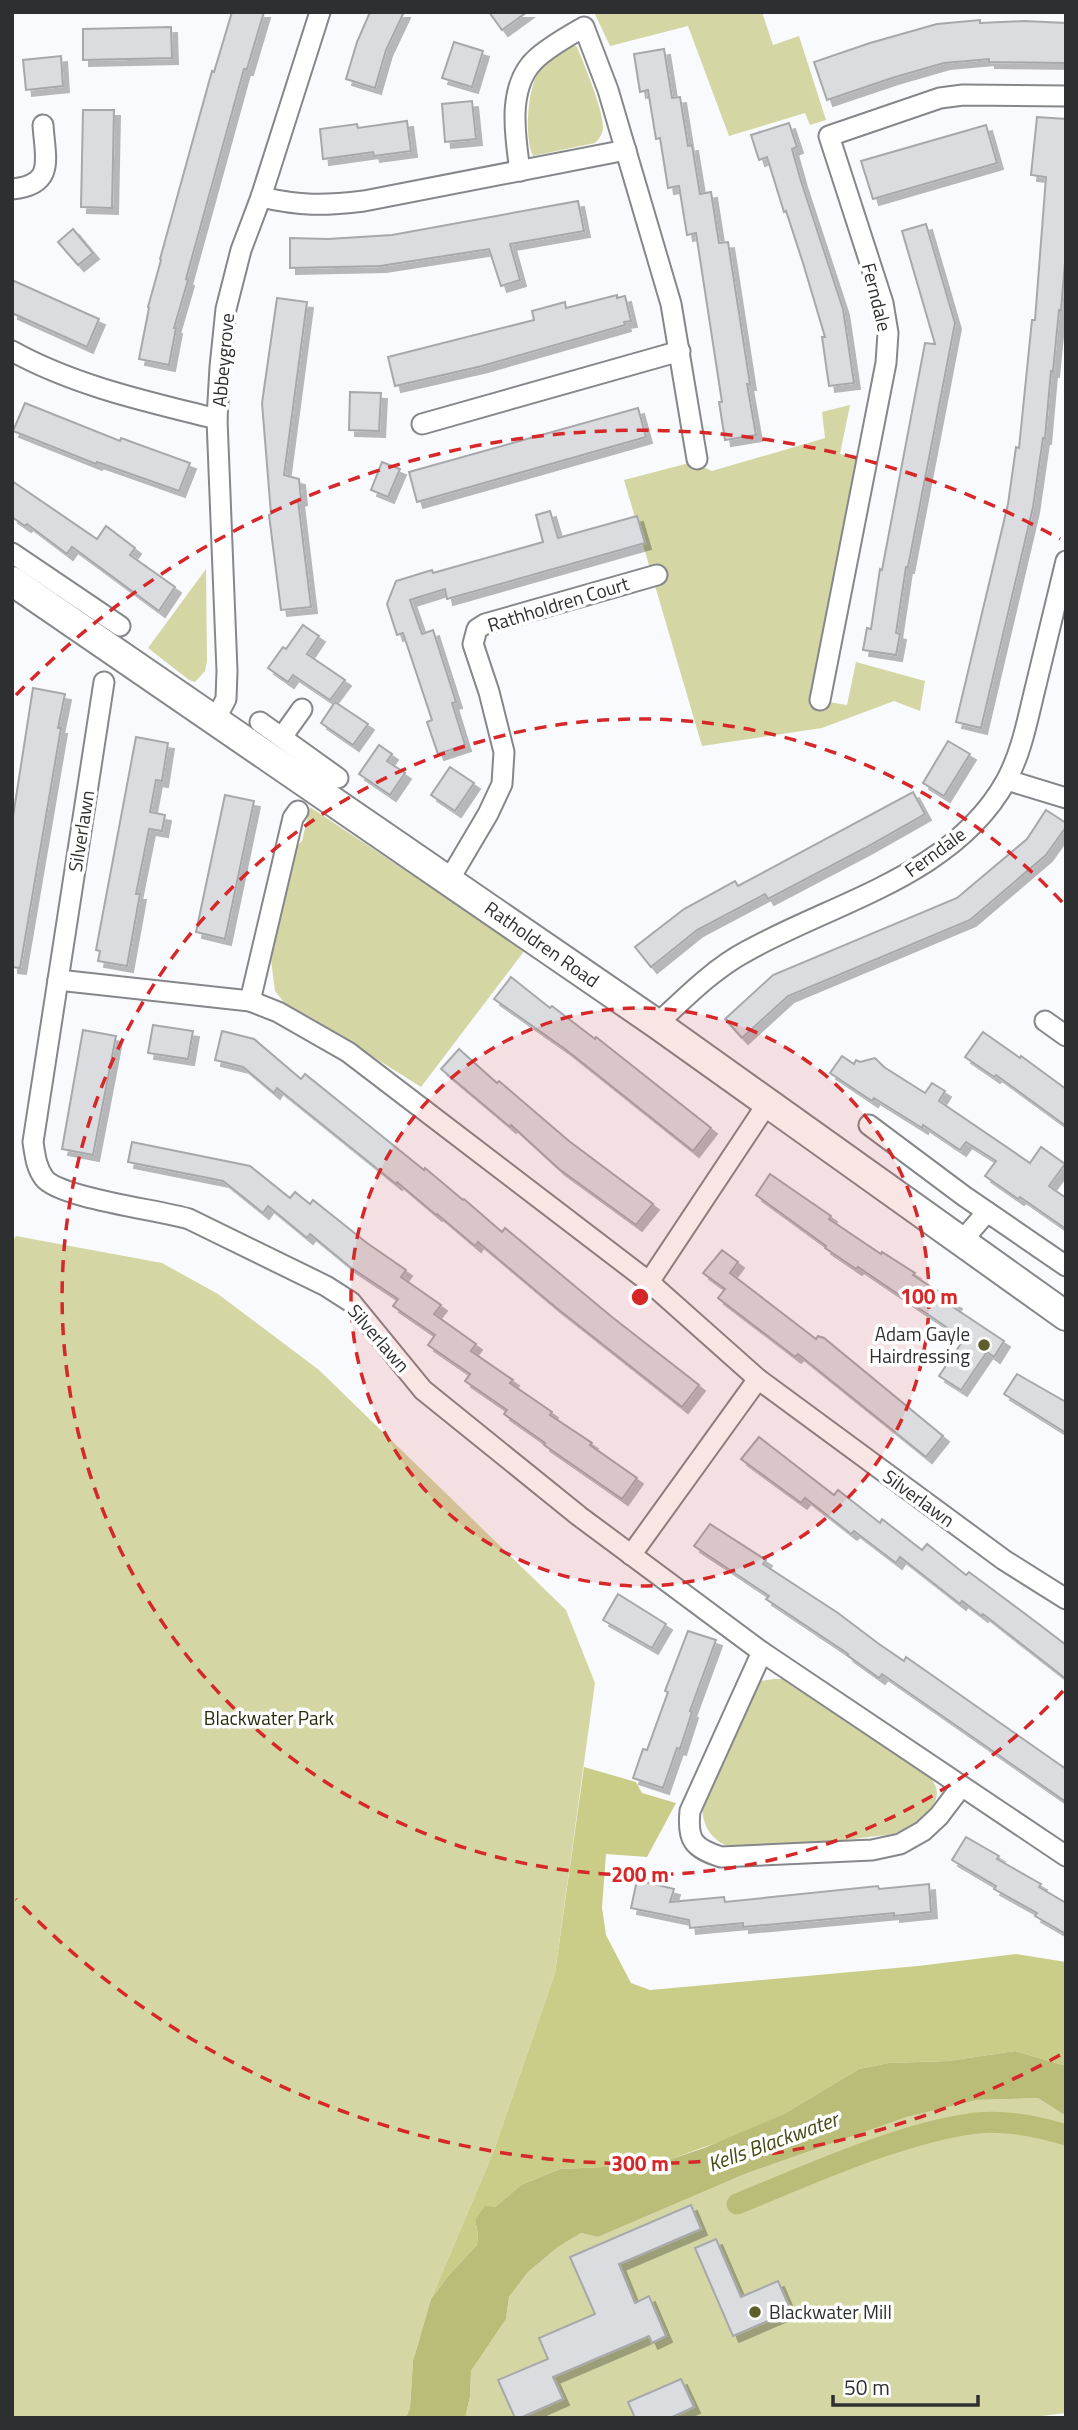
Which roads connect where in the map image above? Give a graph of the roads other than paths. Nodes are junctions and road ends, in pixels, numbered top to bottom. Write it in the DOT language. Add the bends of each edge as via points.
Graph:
graph roads {
  1 [pos="320,12"];
  2 [pos="1066,96"];
  3 [pos="43,125"];
  4 [pos="626,150"];
  5 [pos="520,171"];
  6 [pos="12,189"];
  7 [pos="261,197"];
  8 [pos="12,351"];
  9 [pos="680,351"];
  10 [pos="217,419"];
  11 [pos="422,424"];
  12 [pos="697,459"];
  13 [pos="12,553"];
  14 [pos="1066,561"];
  15 [pos="657,575"];
  16 [pos="12,580"];
  17 [pos="120,626"];
  18 [pos="104,682"];
  19 [pos="820,699"];
  20 [pos="302,709"];
  21 [pos="215,720"];
  22 [pos="260,722"];
  23 [pos="282,737"];
  24 [pos="304,767"];
  25 [pos="338,778"];
  26 [pos="1007,780"];
  27 [pos="1066,799"];
  28 [pos="298,811"];
  29 [pos="449,880"];
  30 [pos="58,980"];
  31 [pos="250,1001"];
  32 [pos="1045,1021"];
  33 [pos="657,1024"];
  34 [pos="1066,1035"];
  35 [pos="767,1104"];
  36 [pos="869,1125"];
  37 [pos="987,1212"];
  38 [pos="961,1242"];
  39 [pos="1066,1266"];
  40 [pos="649,1282"];
  41 [pos="1066,1316"];
  42 [pos="758,1380"];
  43 [pos="631,1555"];
  44 [pos="1066,1600"];
  45 [pos="762,1652"];
  46 [pos="961,1787"];
  47 [pos="1066,1856"];
  1 -- 7 [label="street, Abbeygrove"];
  2 -- 19 [label="street, Ferndale" via="940,98 830,136 883,303 888,333 886,363"];
  3 -- 6 [label="street" via="43,176 36,184"];
  4 -- 5 [label="street"];
  4 -- 5 [label="street" via="584,27 528,68 515,114"];
  4 -- 9 [label="street" via="671,304"];
  5 -- 7 [label="street" via="324,206"];
  7 -- 10 [label="street, Abbeygrove" via="226,309"];
  8 -- 10 [label="street" via="150,403"];
  9 -- 11 [label="street"];
  9 -- 12 [label="street"];
  10 -- 21 [label="street, Abbeygrove" via="227,671 226,699"];
  13 -- 17 [label="street"];
  14 -- 26 [label="street, Ferndale" via="1024,735"];
  15 -- 29 [label="street, Rathholdren Court" via="477,629 473,644 504,752 502,784"];
  16 -- 21 [label="street, Ratholdren Road"];
  18 -- 30 [label="street, Silverlawn"];
  20 -- 23 [label="street"];
  21 -- 24 [label="street, Ratholdren Road"];
  22 -- 23 [label="street"];
  23 -- 24 [label="street"];
  24 -- 25 [label="street"];
  24 -- 29 [label="street, Ratholdren Road"];
  26 -- 27 [label="street"];
  26 -- 33 [label="street, Ferndale" via="969,828 935,856 744,952 705,979"];
  28 -- 31 [label="street"];
  29 -- 33 [label="street, Ratholdren Road"];
  30 -- 31 [label="street, Silverlawn"];
  30 -- 43 [label="street, Silverlawn" via="33,1142 36,1163 46,1180 64,1190 190,1219 351,1302 423,1391"];
  31 -- 40 [label="street, Silverlawn" via="348,1052"];
  32 -- 34 [label="street"];
  33 -- 35 [label="street, Ratholdren Road"];
  35 -- 38 [label="street, Ratholdren Road"];
  35 -- 40 [label="street"];
  36 -- 37 [label="street"];
  37 -- 38 [label="street"];
  37 -- 39 [label="street"];
  38 -- 41 [label="street, Ratholdren Road"];
  40 -- 42 [label="street, Silverlawn"];
  42 -- 43 [label="street"];
  42 -- 44 [label="street, Silverlawn"];
  43 -- 45 [label="street, Silverlawn"];
  45 -- 46 [label="street, Silverlawn"];
  45 -- 46 [label="street" via="690,1811 692,1842 706,1852 721,1857 872,1850 900,1844 923,1831"];
  46 -- 47 [label="street, Silverlawn"];
}
